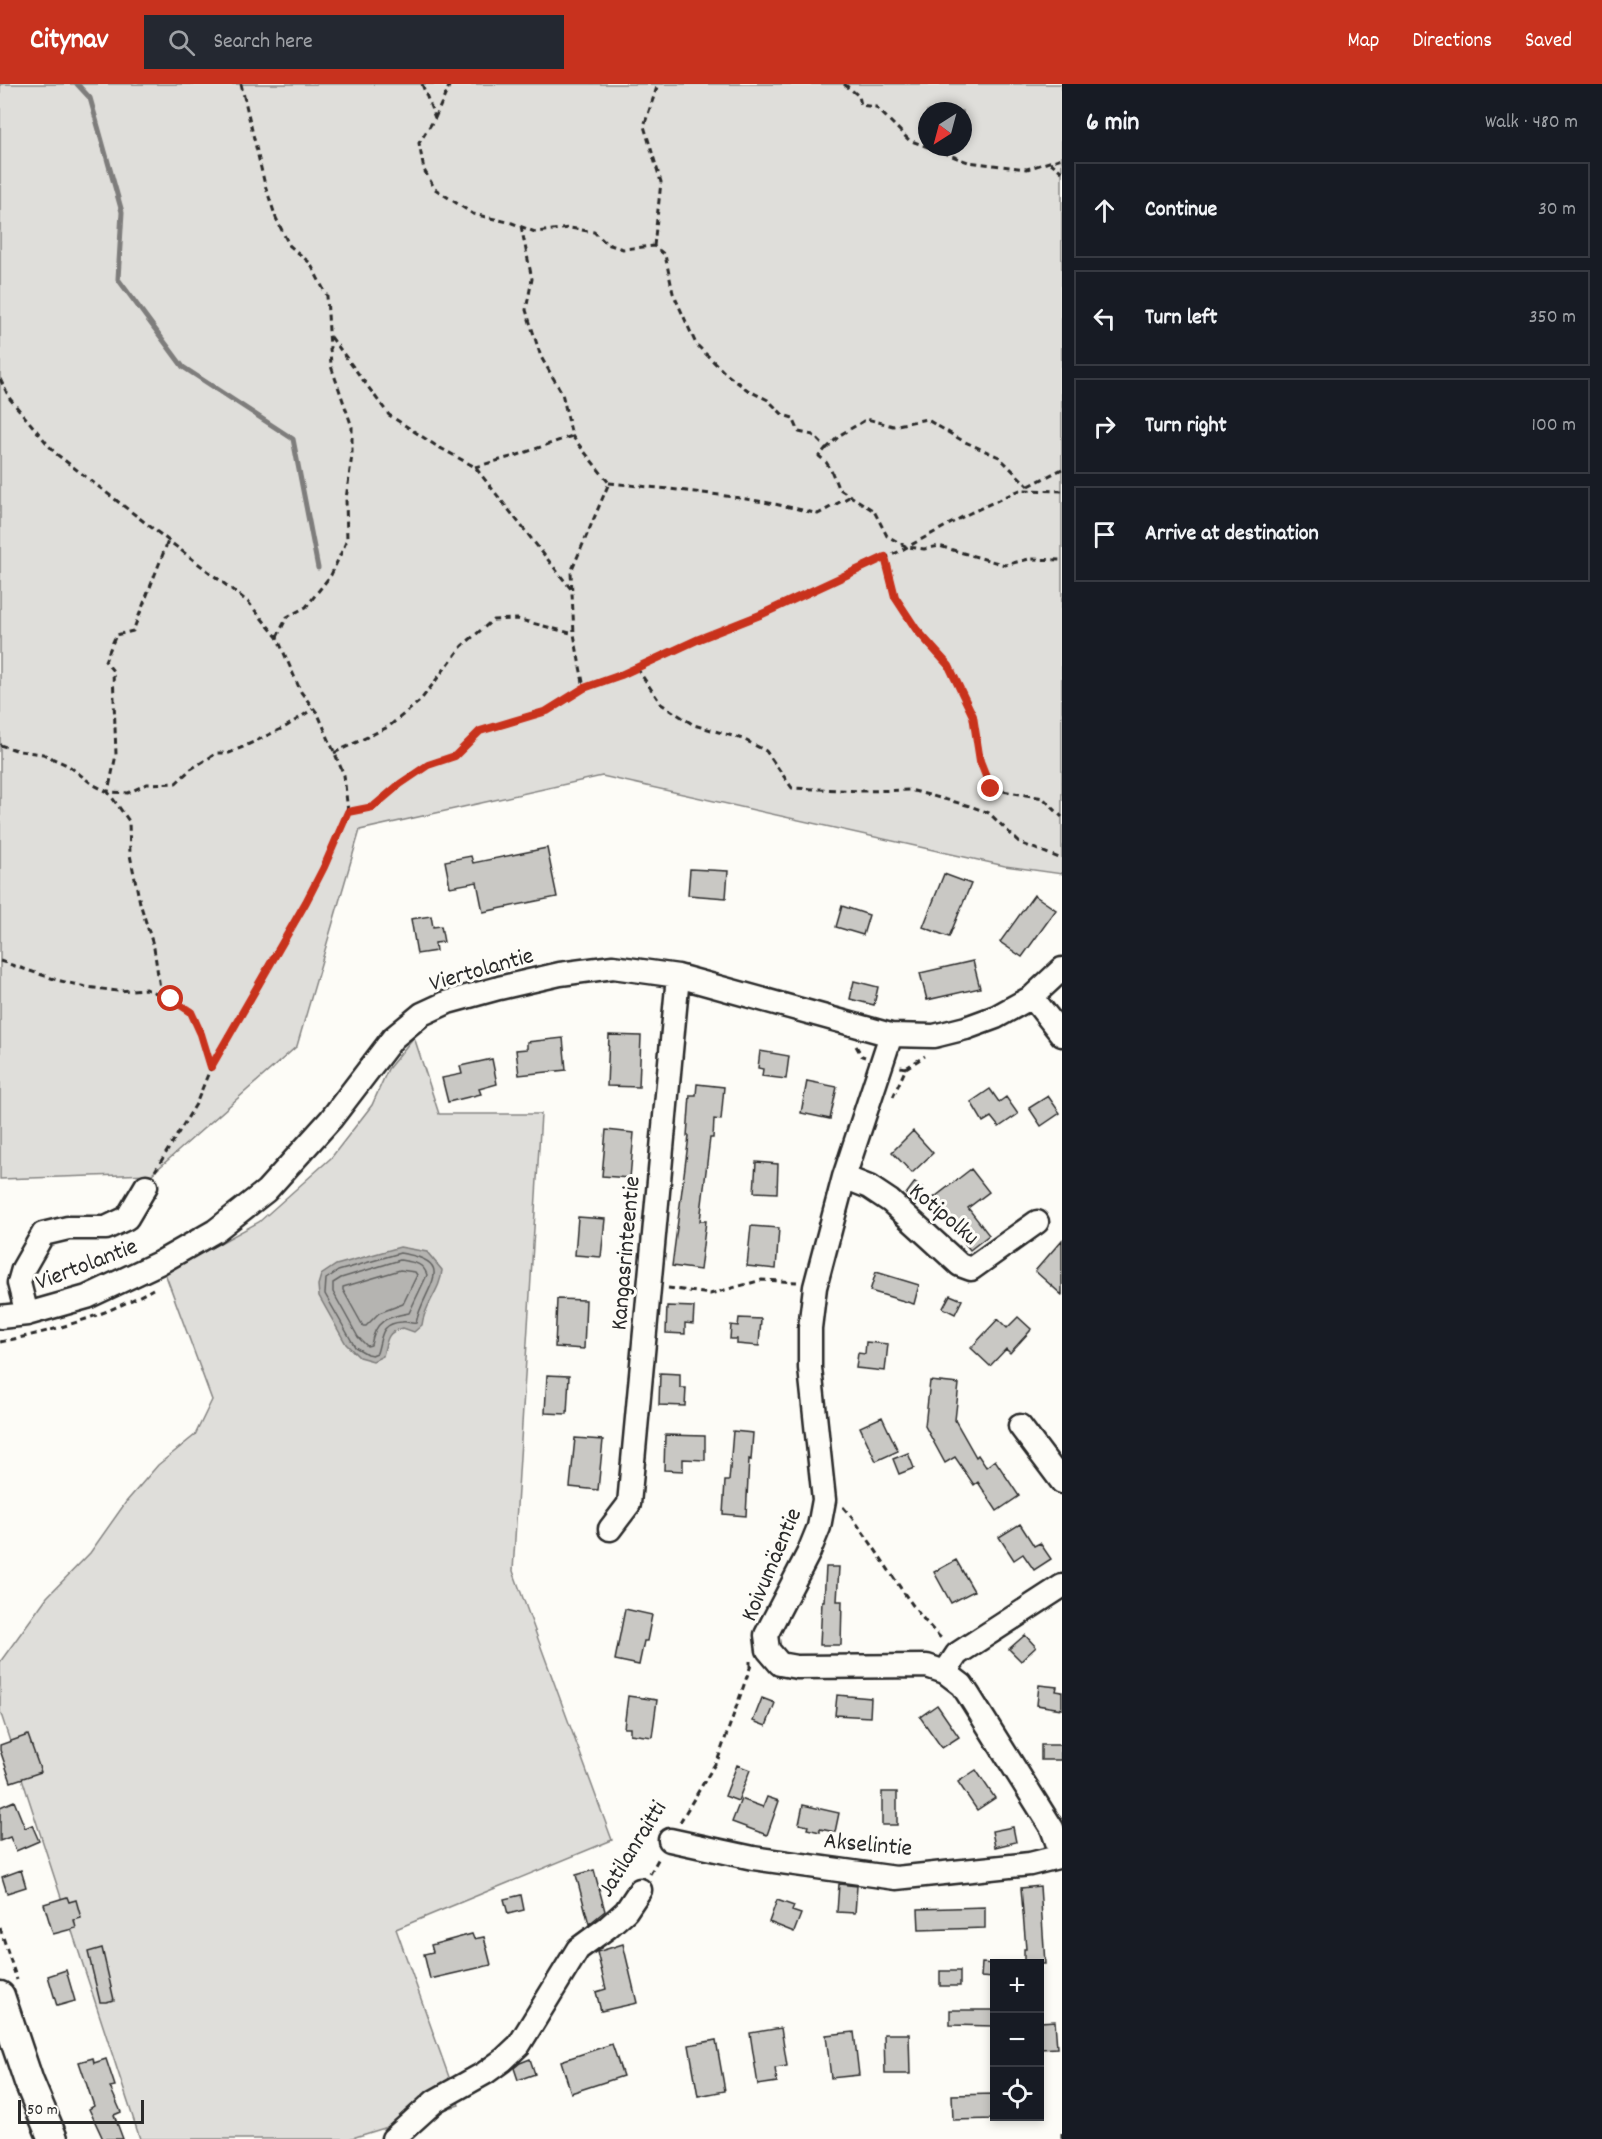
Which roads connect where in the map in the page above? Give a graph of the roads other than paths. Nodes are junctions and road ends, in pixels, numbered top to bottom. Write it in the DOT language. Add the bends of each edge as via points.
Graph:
graph roads {
  1 [pos="1062,969"];
  2 [pos="678,976"];
  3 [pos="1032,997"];
  4 [pos="1055,1013"];
  5 [pos="891,1035"];
  6 [pos="1062,1035"];
  7 [pos="844,1177"];
  8 [pos="146,1186"];
  9 [pos="1037,1222"];
  10 [pos="27,1314"];
  11 [pos="0,1317"];
  12 [pos="1020,1426"];
  13 [pos="1062,1482"];
  14 [pos="610,1528"];
  15 [pos="1062,1586"];
  16 [pos="951,1663"];
  17 [pos="670,1840"];
  18 [pos="1062,1856"];
  19 [pos="640,1890"];
  20 [pos="0,1996"];
  21 [pos="53,2139"];
  22 [pos="393,2139"];
  1 -- 3 [label="street, Viertolantie"];
  2 -- 5 [label="street, Viertolantie"];
  2 -- 10 [label="street, Viertolantie" via="613,967 560,974 448,1002 422,1014 393,1038 331,1119 266,1191 214,1231 159,1263 87,1297"];
  2 -- 14 [label="street, Kangasrinteentie" via="629,1504"];
  3 -- 4 [label="street"];
  3 -- 5 [label="street, Viertolantie" via="966,1028 934,1036"];
  4 -- 6 [label="street"];
  5 -- 7 [label="street, Koivumäentie"];
  7 -- 9 [label="street, Kotipolku" via="891,1201 960,1265 971,1269"];
  7 -- 16 [label="street, Koivumäentie" via="815,1287 810,1328 810,1368 824,1500 808,1554 759,1650 780,1664 797,1667"];
  8 -- 10 [label="street" via="127,1218 106,1228 68,1228 43,1234 23,1269 20,1284"];
  10 -- 11 [label="street, Viertolantie"];
  12 -- 13 [label="street"];
  15 -- 16 [label="street"];
  16 -- 18 [label="street" via="1052,1828"];
  17 -- 18 [label="street, Akselintie" via="753,1858 896,1878 1030,1864"];
  19 -- 22 [label="street, Jatilanraitti" via="626,1911 578,1949 519,2045 485,2073 435,2101"];
  20 -- 21 [label="main road" via="28,2082"];
}
